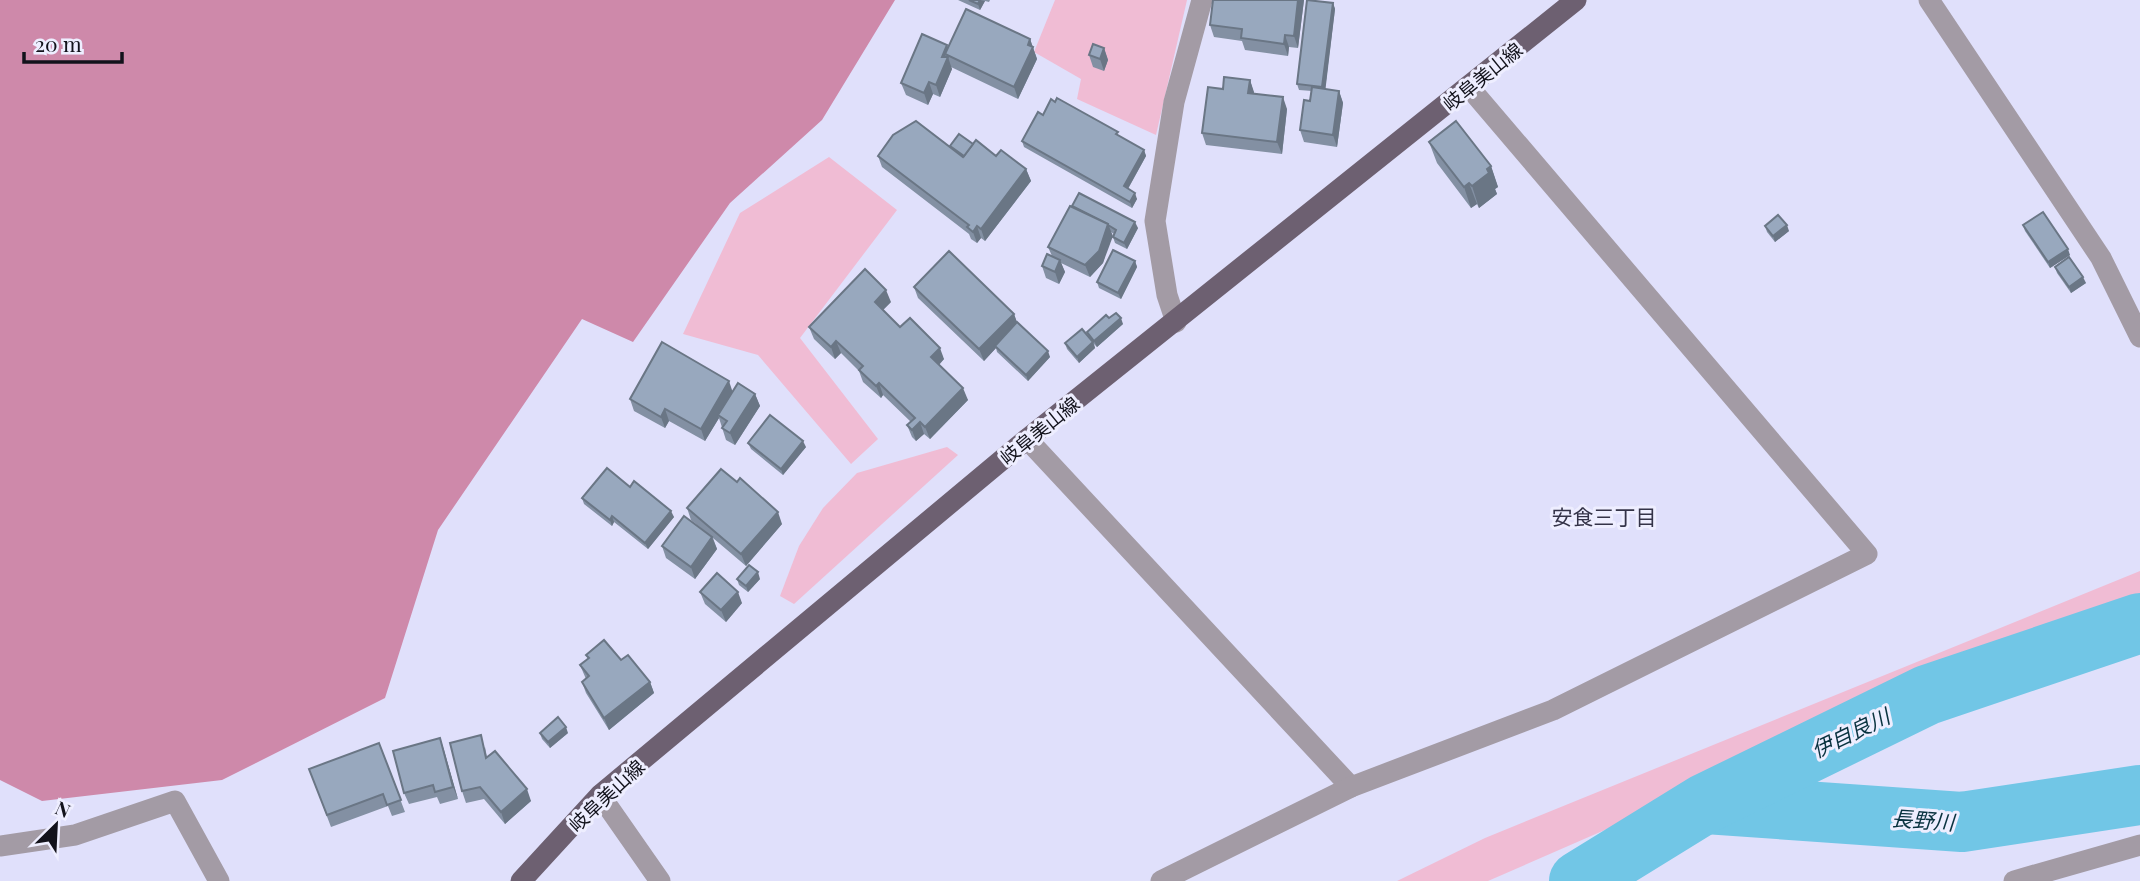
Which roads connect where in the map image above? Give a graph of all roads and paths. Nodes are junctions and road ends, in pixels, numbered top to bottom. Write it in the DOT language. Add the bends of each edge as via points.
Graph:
graph roads {
  1 [pos="1202,0"];
  2 [pos="1576,0"];
  3 [pos="1929,0"];
  4 [pos="1469,87"];
  5 [pos="1176,322"];
  6 [pos="2140,337"];
  7 [pos="1027,439"];
  8 [pos="1351,787"];
  9 [pos="600,795"];
  10 [pos="2140,845"];
  11 [pos="0,846"];
  12 [pos="219,881"];
  13 [pos="522,881"];
  14 [pos="660,881"];
  15 [pos="1161,881"];
  16 [pos="2014,881"];
  1 -- 5 [label="street" via="1174,102 1155,221"];
  2 -- 4 [label="main road, 岐阜美山線"];
  3 -- 6 [label="street" via="2101,258"];
  4 -- 5 [label="main road, 岐阜美山線"];
  4 -- 8 [label="street" via="1867,554 1553,710"];
  5 -- 7 [label="main road, 岐阜美山線"];
  7 -- 8 [label="street"];
  7 -- 9 [label="main road, 岐阜美山線"];
  8 -- 15 [label="street"];
  9 -- 13 [label="main road, 岐阜美山線"];
  9 -- 14 [label="street"];
  10 -- 16 [label="street"];
  11 -- 12 [label="street" via="75,835 175,800"];
}
